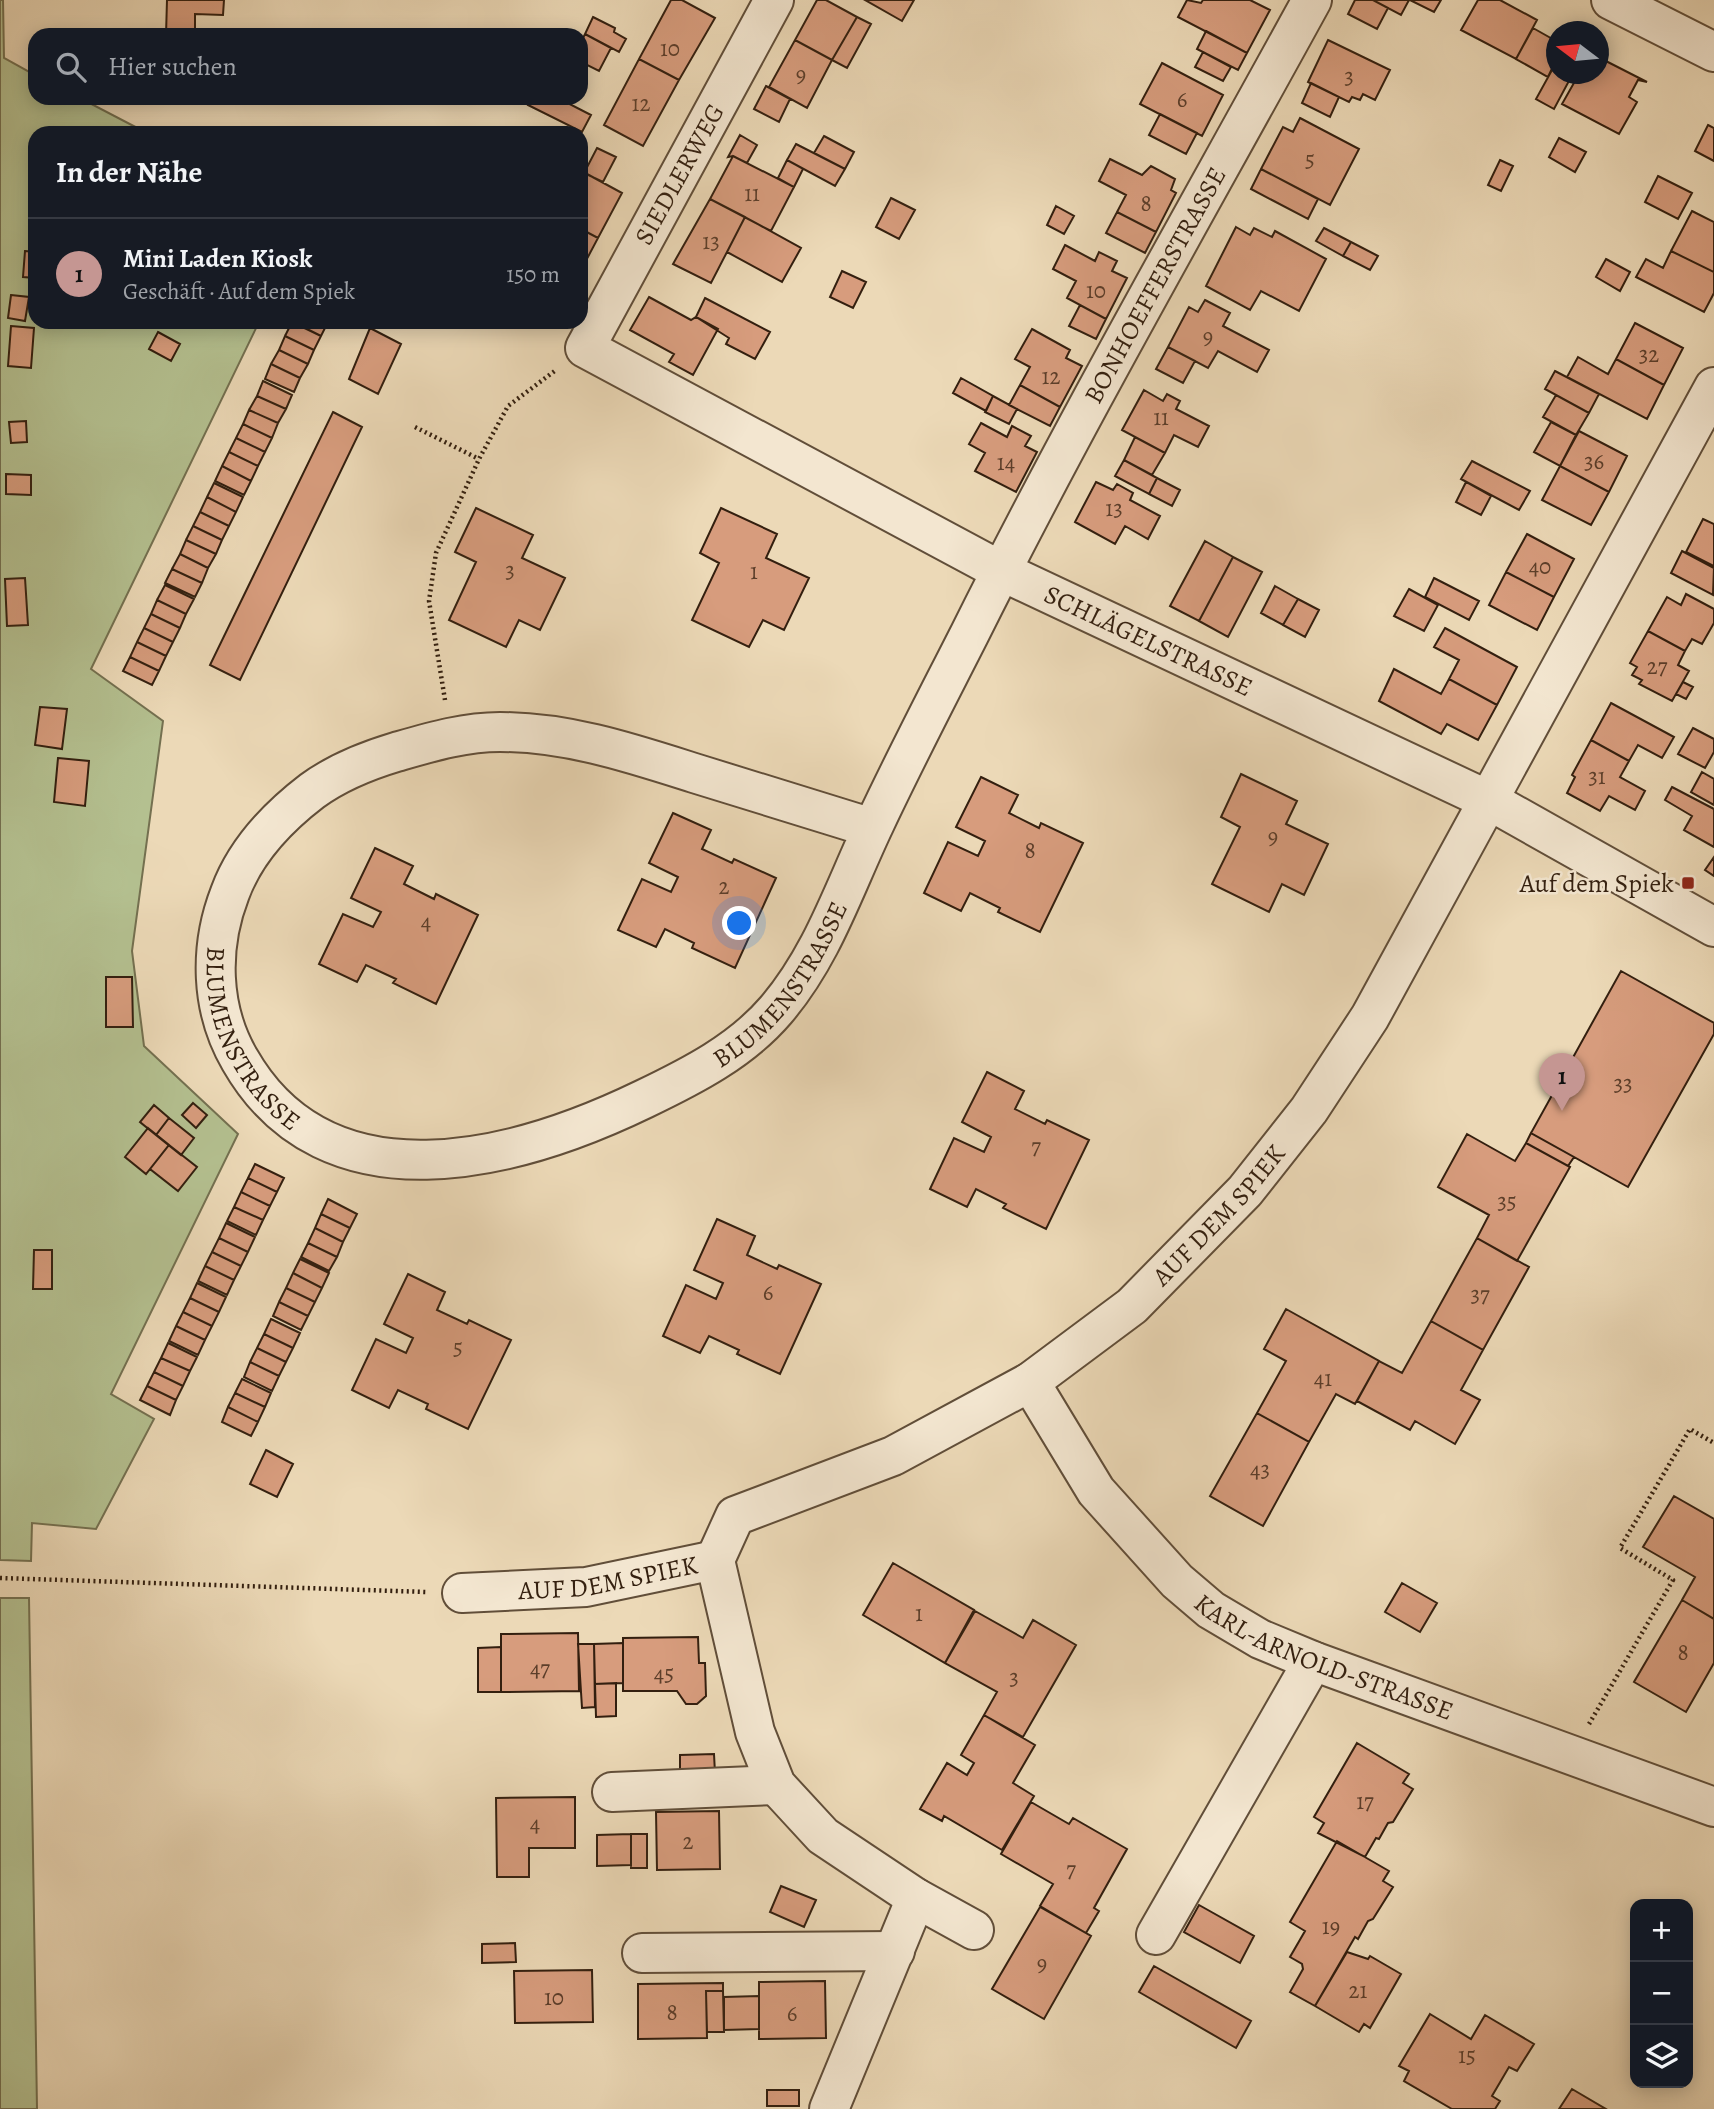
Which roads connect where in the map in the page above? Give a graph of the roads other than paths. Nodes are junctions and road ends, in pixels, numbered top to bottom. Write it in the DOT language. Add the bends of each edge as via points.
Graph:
graph roads {
  1 [pos="774,0"];
  2 [pos="1312,0"];
  3 [pos="1611,0"];
  4 [pos="1714,52"];
  5 [pos="585,348"];
  6 [pos="1714,387"];
  7 [pos="1001,571"];
  8 [pos="1490,801"];
  9 [pos="872,828"];
  10 [pos="1714,927"];
  11 [pos="1030,1382"];
  12 [pos="715,1560"];
  13 [pos="462,1593"];
  14 [pos="1313,1661"];
  15 [pos="776,1785"];
  16 [pos="612,1793"];
  17 [pos="1714,1807"];
  18 [pos="916,1898"];
  19 [pos="974,1930"];
  20 [pos="1156,1935"];
  21 [pos="895,1951"];
  22 [pos="642,1953"];
  23 [pos="829,2109"];
  1 -- 5 [label="street, SIEDLERWEG"];
  2 -- 7 [label="street, BONHOEFFERSTRASSE"];
  3 -- 4 [label="street"];
  5 -- 7 [label="street, SCHLÄGELSTRASSE"];
  6 -- 8 [label="street, AUF DEM SPIEK"];
  7 -- 8 [label="street, SCHLÄGELSTRASSE"];
  7 -- 9 [label="street, BLUMENSTRASSE"];
  8 -- 10 [label="street, SCHLÄGELSTRASSE"];
  8 -- 11 [label="street, AUF DEM SPIEK" via="1370,1017 1310,1110 1245,1191 1132,1306"];
  9 -- 9 [label="street, BLUMENSTRASSE" via="605,745 498,732 450,736 361,762 322,783 290,808 263,838 235,879 221,917 216,986 221,1016 232,1045 265,1099 290,1121 351,1150 431,1161 523,1147 607,1117 723,1058 772,1016 835,916"];
  11 -- 12 [label="street, AUF DEM SPIEK" via="894,1456 735,1516"];
  11 -- 14 [label="street, KARL-ARNOLD-STRASSE" via="1096,1491 1177,1581 1211,1610 1250,1633"];
  12 -- 13 [label="street, AUF DEM SPIEK" via="586,1587"];
  12 -- 15 [label="street" via="751,1718"];
  14 -- 17 [label="street, KARL-ARNOLD-STRASSE"];
  14 -- 20 [label="street"];
  15 -- 16 [label="street"];
  15 -- 18 [label="street" via="823,1836"];
  18 -- 19 [label="street"];
  18 -- 21 [label="street"];
  21 -- 22 [label="street"];
  21 -- 23 [label="street"];
}
